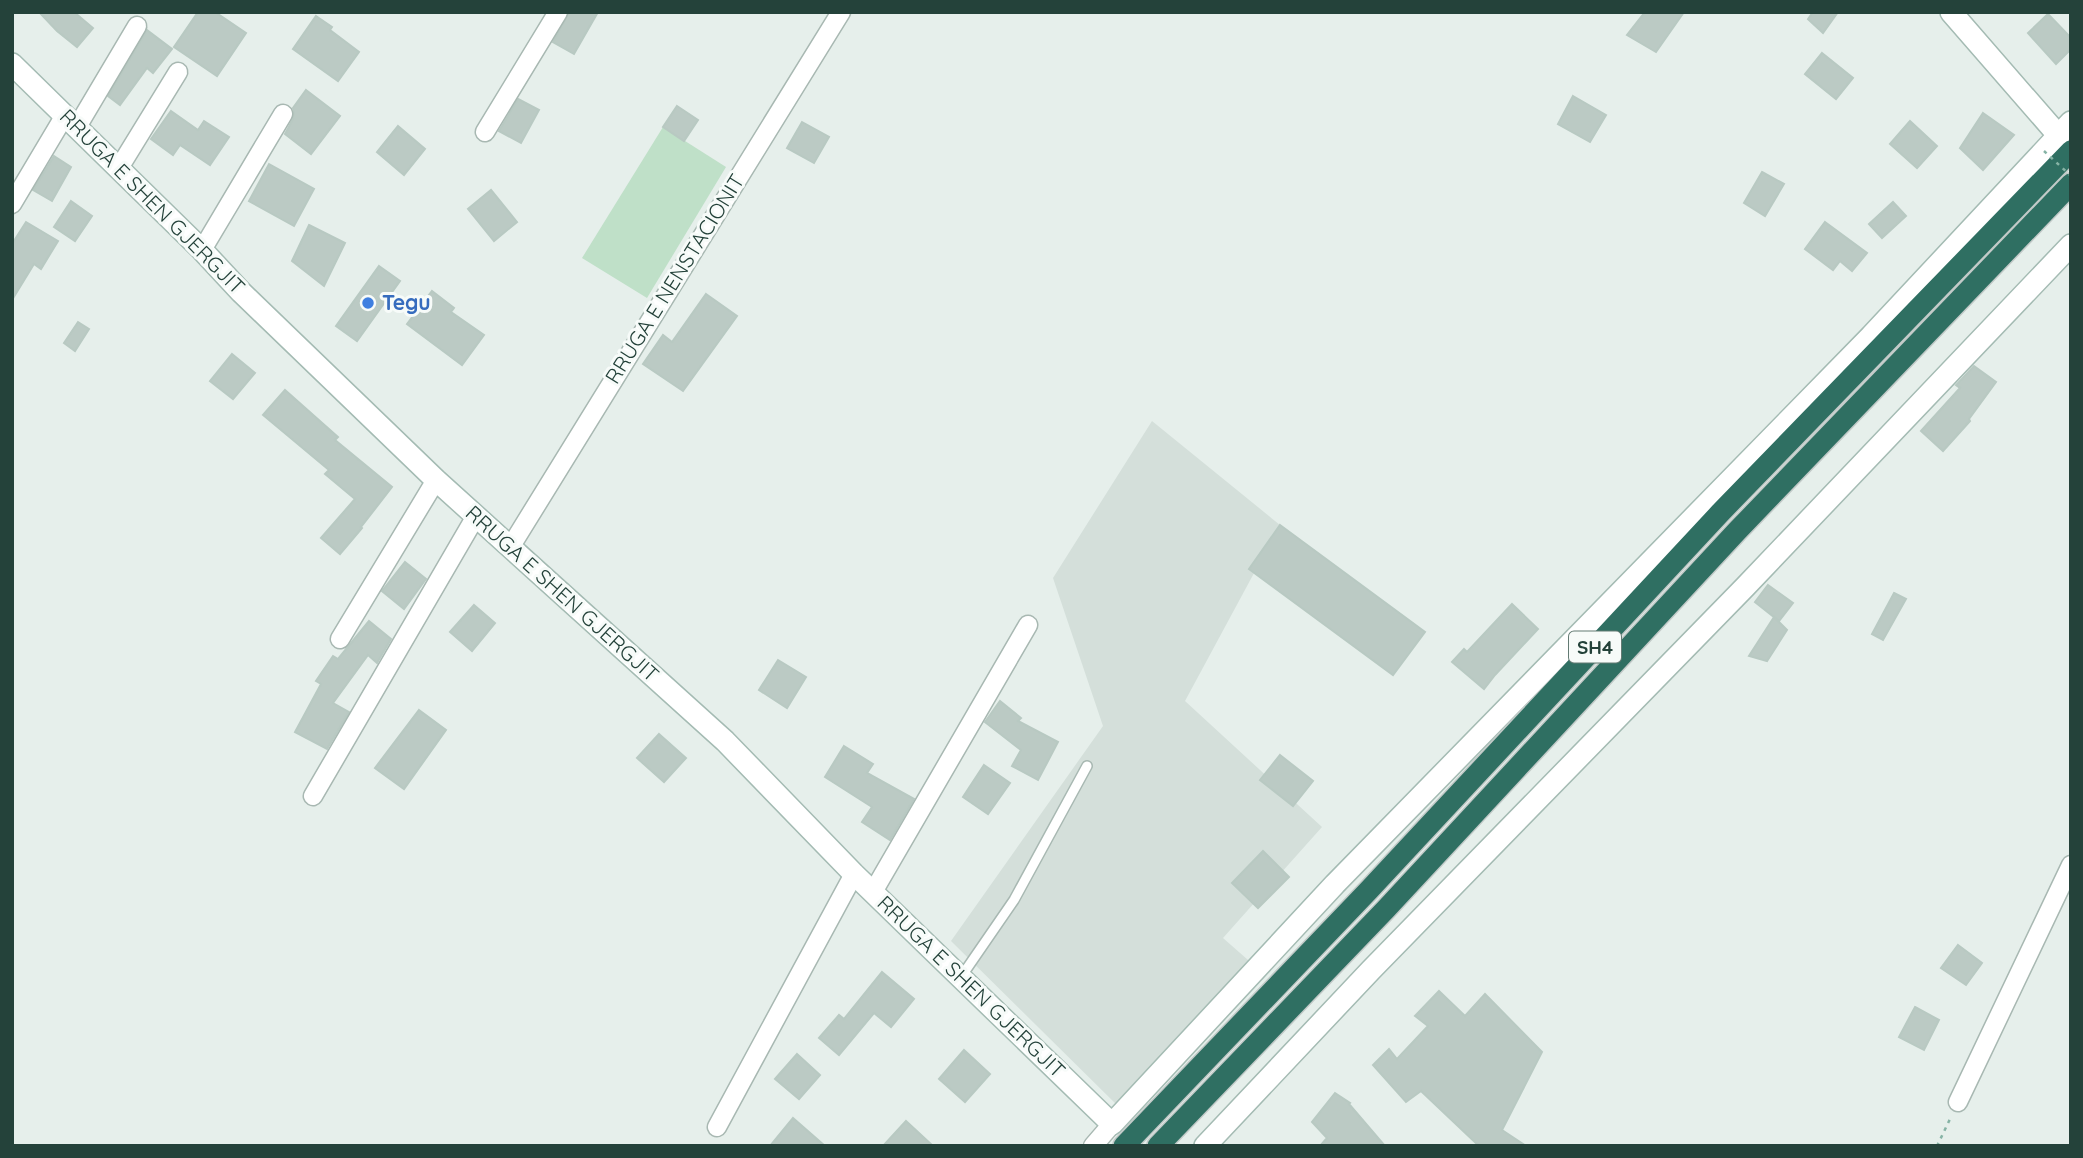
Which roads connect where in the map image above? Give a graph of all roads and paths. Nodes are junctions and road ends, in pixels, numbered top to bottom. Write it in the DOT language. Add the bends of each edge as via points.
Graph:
graph roads {
  1 [pos="558,12"];
  2 [pos="841,12"];
  3 [pos="1951,12"];
  4 [pos="137,26"];
  5 [pos="12,64"];
  6 [pos="178,72"];
  7 [pos="283,114"];
  8 [pos="71,121"];
  9 [pos="485,132"];
  10 [pos="2061,140"];
  11 [pos="119,168"];
  12 [pos="2071,176"];
  13 [pos="2071,184"];
  14 [pos="12,204"];
  15 [pos="2071,245"];
  16 [pos="202,250"];
  17 [pos="1957,268"];
  18 [pos="1869,339"];
  19 [pos="436,481"];
  20 [pos="476,516"];
  21 [pos="511,547"];
  22 [pos="1028,625"];
  23 [pos="340,639"];
  24 [pos="1087,766"];
  25 [pos="313,796"];
  26 [pos="2071,865"];
  27 [pos="854,874"];
  28 [pos="873,892"];
  29 [pos="961,977"];
  30 [pos="1958,1102"];
  31 [pos="1112,1124"];
  32 [pos="717,1127"];
  33 [pos="1093,1146"];
  34 [pos="1124,1146"];
  35 [pos="1158,1146"];
  36 [pos="1205,1146"];
  37 [pos="1937,1146"];
  1 -- 9 [label="street"];
  2 -- 21 [label="street, RRUGA E NENSTACIONIT"];
  3 -- 10 [label="street"];
  4 -- 8 [label="street"];
  5 -- 8 [label="street, RRUGA E SHEN GJERGJIT"];
  6 -- 11 [label="street"];
  7 -- 16 [label="street"];
  8 -- 11 [label="street, RRUGA E SHEN GJERGJIT"];
  8 -- 14 [label="street"];
  10 -- 12 [label="path, bridge"];
  10 -- 17 [label="highway, SH4"];
  10 -- 18 [label="street"];
  11 -- 16 [label="street, RRUGA E SHEN GJERGJIT"];
  13 -- 35 [label="highway, SH4"];
  15 -- 36 [label="street"];
  16 -- 19 [label="street, RRUGA E SHEN GJERGJIT"];
  17 -- 18 [label="highway" via="1938,277 1880,337"];
  17 -- 34 [label="highway, SH4"];
  18 -- 31 [label="street" via="1335,884"];
  19 -- 20 [label="street, RRUGA E SHEN GJERGJIT"];
  19 -- 23 [label="street"];
  20 -- 21 [label="street, RRUGA E SHEN GJERGJIT"];
  20 -- 25 [label="street"];
  21 -- 27 [label="street, RRUGA E SHEN GJERGJIT" via="725,741"];
  22 -- 28 [label="street"];
  24 -- 29 [label="lane" via="1014,900"];
  26 -- 30 [label="street"];
  27 -- 28 [label="street, RRUGA E SHEN GJERGJIT"];
  27 -- 32 [label="street"];
  28 -- 29 [label="street, RRUGA E SHEN GJERGJIT"];
  29 -- 31 [label="street, RRUGA E SHEN GJERGJIT"];
  30 -- 37 [label="path"];
  31 -- 33 [label="street"];
}
